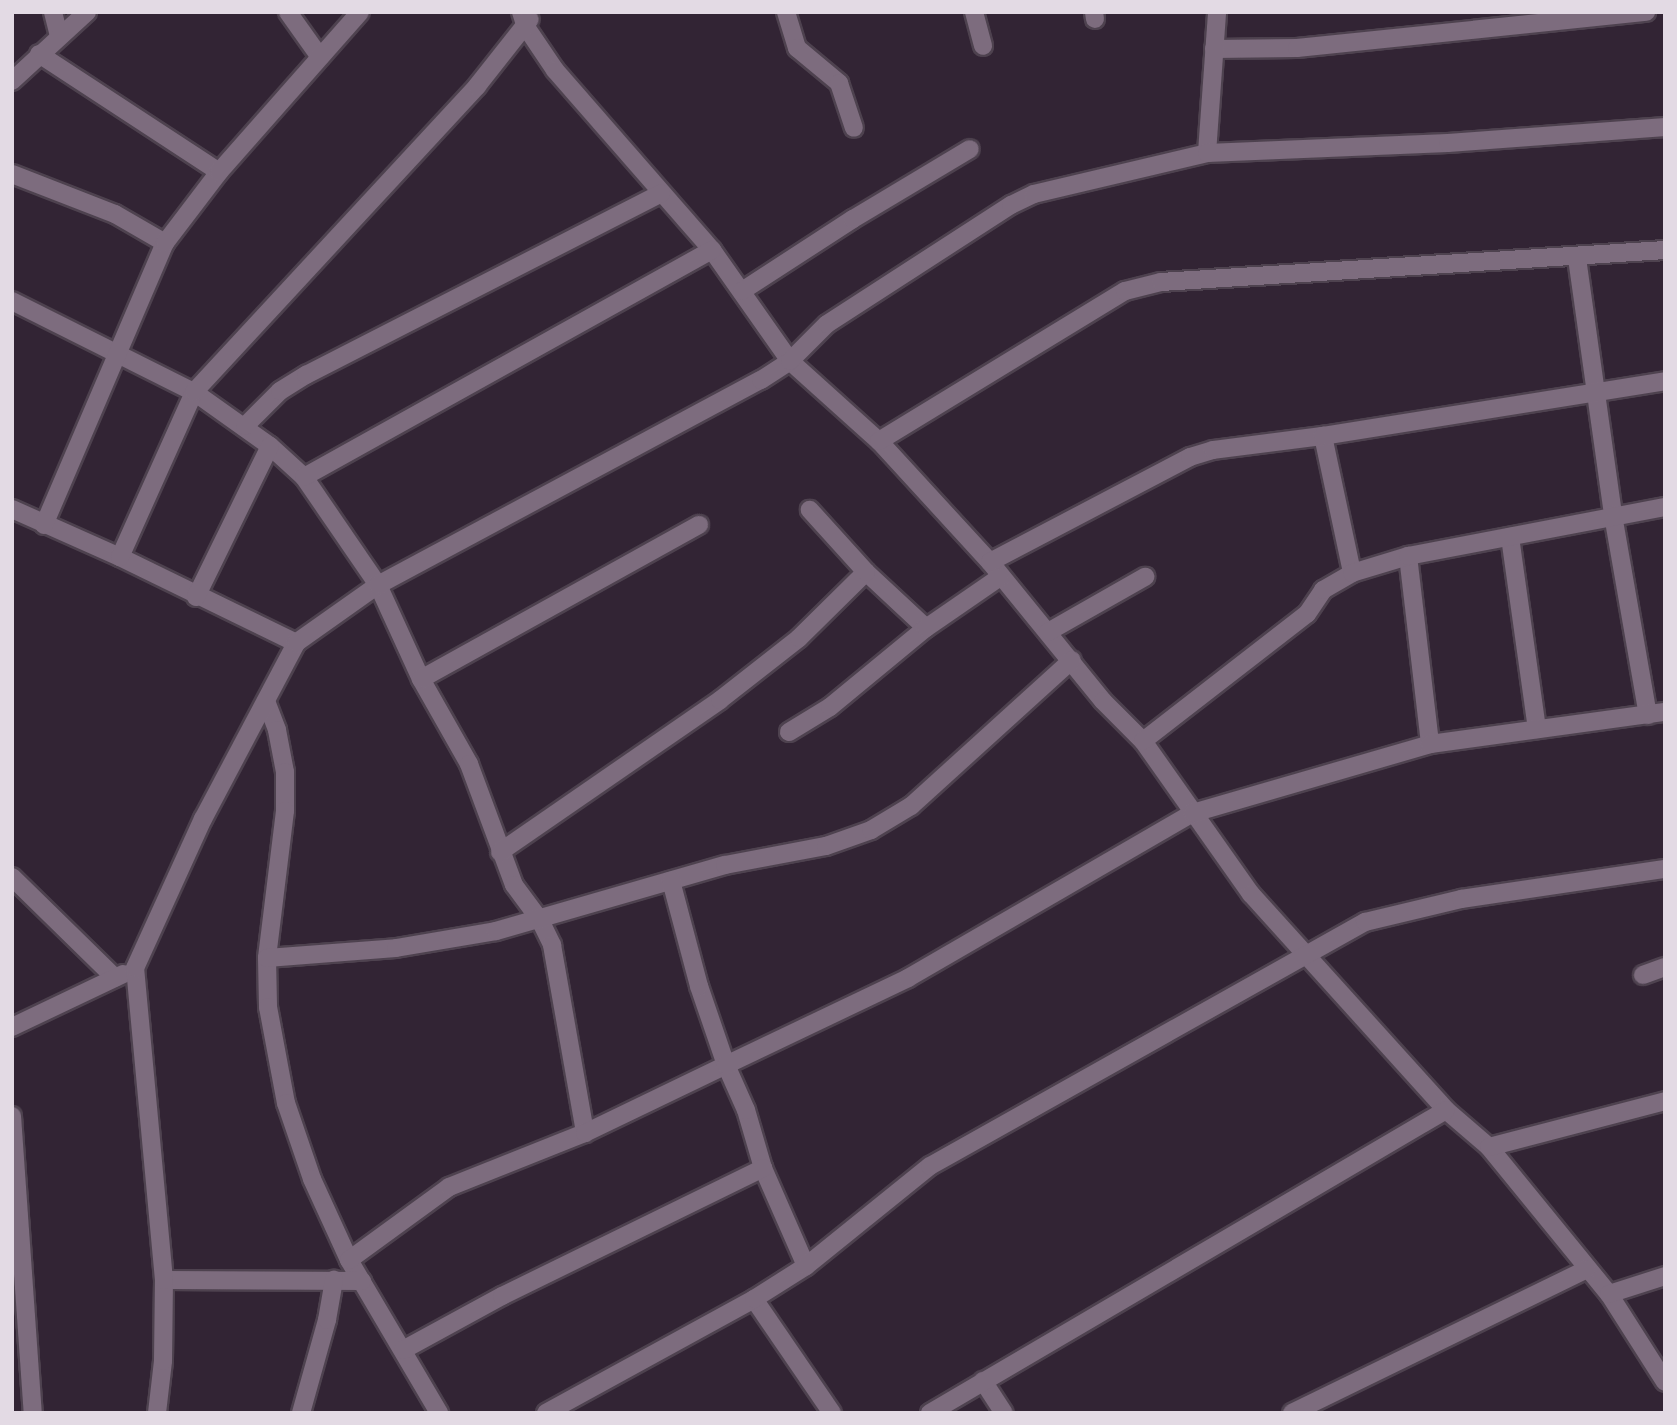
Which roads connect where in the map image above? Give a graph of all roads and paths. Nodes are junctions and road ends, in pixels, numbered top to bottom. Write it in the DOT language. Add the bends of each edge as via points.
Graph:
graph roads {
  1 [pos="53,12"];
  2 [pos="88,12"];
  3 [pos="288,12"];
  4 [pos="360,12"];
  5 [pos="786,12"];
  6 [pos="974,12"];
  7 [pos="1217,12"];
  8 [pos="1646,12"];
  9 [pos="527,17"];
  10 [pos="59,36"];
  11 [pos="983,46"];
  12 [pos="1214,49"];
  13 [pos="39,54"];
  14 [pos="320,57"];
  15 [pos="12,81"];
  16 [pos="1665,127"];
  17 [pos="854,128"];
  18 [pos="970,149"];
  19 [pos="1207,153"];
  20 [pos="219,172"];
  21 [pos="12,174"];
  22 [pos="661,193"];
  23 [pos="165,243"];
  24 [pos="712,250"];
  25 [pos="1665,250"];
  26 [pos="1577,258"];
  27 [pos="741,291"];
  28 [pos="12,301"];
  29 [pos="117,351"];
  30 [pos="790,361"];
  31 [pos="1665,381"];
  32 [pos="1597,390"];
  33 [pos="194,392"];
  34 [pos="245,426"];
  35 [pos="1323,436"];
  36 [pos="879,441"];
  37 [pos="270,446"];
  38 [pos="304,477"];
  39 [pos="1665,507"];
  40 [pos="12,509"];
  41 [pos="810,510"];
  42 [pos="1613,516"];
  43 [pos="44,525"];
  44 [pos="699,525"];
  45 [pos="1510,537"];
  46 [pos="1408,556"];
  47 [pos="120,557"];
  48 [pos="995,570"];
  49 [pos="866,572"];
  50 [pos="1352,573"];
  51 [pos="1145,577"];
  52 [pos="378,585"];
  53 [pos="196,597"];
  54 [pos="926,628"];
  55 [pos="1048,632"];
  56 [pos="296,643"];
  57 [pos="1072,660"];
  58 [pos="421,679"];
  59 [pos="266,701"];
  60 [pos="1656,714"];
  61 [pos="1537,729"];
  62 [pos="789,732"];
  63 [pos="1143,740"];
  64 [pos="1430,744"];
  65 [pos="1193,813"];
  66 [pos="500,852"];
  67 [pos="1665,869"];
  68 [pos="671,881"];
  69 [pos="14,882"];
  70 [pos="540,920"];
  71 [pos="1304,955"];
  72 [pos="267,958"];
  73 [pos="1665,967"];
  74 [pos="135,968"];
  75 [pos="1643,975"];
  76 [pos="115,978"];
  77 [pos="12,1027"];
  78 [pos="726,1065"];
  79 [pos="1665,1101"];
  80 [pos="1446,1110"];
  81 [pos="12,1116"];
  82 [pos="585,1133"];
  83 [pos="1489,1147"];
  84 [pos="763,1168"];
  85 [pos="16,1204"];
  86 [pos="349,1260"];
  87 [pos="806,1266"];
  88 [pos="1587,1269"];
  89 [pos="1665,1276"];
  90 [pos="164,1280"];
  91 [pos="334,1280"];
  92 [pos="362,1281"];
  93 [pos="1609,1294"];
  94 [pos="754,1299"];
  95 [pos="403,1350"];
  96 [pos="984,1381"];
  97 [pos="1665,1382"];
  98 [pos="33,1413"];
  99 [pos="157,1413"];
  100 [pos="301,1413"];
  101 [pos="439,1413"];
  102 [pos="546,1413"];
  103 [pos="832,1413"];
  104 [pos="930,1413"];
  105 [pos="1004,1413"];
  106 [pos="1293,1413"];
  1 -- 10 [label="street"];
  2 -- 10 [label="street"];
  3 -- 14 [label="street"];
  4 -- 14 [label="street"];
  5 -- 17 [label="street" via="797,48 839,83"];
  6 -- 11 [label="street"];
  7 -- 12 [label="street"];
  8 -- 12 [label="street" via="1297,48"];
  9 -- 22 [label="street" via="555,71"];
  9 -- 33 [label="street" via="477,86"];
  10 -- 13 [label="street"];
  12 -- 19 [label="street"];
  13 -- 15 [label="street"];
  13 -- 20 [label="street"];
  14 -- 20 [label="street"];
  16 -- 19 [label="street"];
  18 -- 27 [label="street"];
  19 -- 30 [label="street" via="1034,194 1011,205 827,324"];
  20 -- 23 [label="street"];
  21 -- 23 [label="street" via="115,214"];
  22 -- 24 [label="street"];
  22 -- 34 [label="street" via="306,375 280,391"];
  23 -- 29 [label="street"];
  24 -- 27 [label="street"];
  24 -- 38 [label="street"];
  25 -- 26 [label="street"];
  26 -- 32 [label="street"];
  26 -- 36 [label="street" via="1161,282 1125,291"];
  27 -- 30 [label="street"];
  28 -- 29 [label="street"];
  29 -- 33 [label="street"];
  29 -- 43 [label="street"];
  30 -- 36 [label="street"];
  30 -- 52 [label="street"];
  31 -- 32 [label="street"];
  32 -- 35 [label="street"];
  32 -- 42 [label="street"];
  33 -- 34 [label="street"];
  33 -- 47 [label="street"];
  34 -- 37 [label="street"];
  35 -- 48 [label="street" via="1190,457"];
  35 -- 50 [label="street"];
  36 -- 48 [label="street"];
  37 -- 38 [label="street"];
  37 -- 53 [label="street"];
  38 -- 52 [label="street"];
  39 -- 42 [label="street"];
  40 -- 43 [label="street"];
  41 -- 49 [label="street"];
  42 -- 45 [label="street"];
  42 -- 60 [label="street"];
  43 -- 47 [label="street"];
  44 -- 58 [label="street"];
  45 -- 46 [label="street"];
  45 -- 61 [label="street"];
  46 -- 50 [label="street"];
  46 -- 64 [label="street"];
  47 -- 53 [label="street"];
  48 -- 54 [label="street"];
  48 -- 55 [label="street"];
  49 -- 54 [label="street"];
  49 -- 66 [label="street" via="799,638 720,701"];
  50 -- 63 [label="street" via="1323,590 1307,614"];
  51 -- 55 [label="street"];
  52 -- 56 [label="street"];
  52 -- 58 [label="street"];
  53 -- 56 [label="street"];
  54 -- 62 [label="street" via="830,707"];
  55 -- 57 [label="street"];
  56 -- 59 [label="street"];
  57 -- 63 [label="street" via="1103,701"];
  57 -- 68 [label="street" via="911,806 871,830 826,846 725,865"];
  58 -- 66 [label="street" via="469,764"];
  59 -- 72 [label="street" via="285,772 285,811"];
  59 -- 74 [label="street" via="203,819"];
  60 -- 61 [label="street"];
  61 -- 64 [label="street"];
  63 -- 65 [label="street"];
  64 -- 65 [label="street"];
  65 -- 71 [label="street" via="1251,894"];
  65 -- 78 [label="street" via="908,978"];
  66 -- 70 [label="street" via="514,885"];
  67 -- 71 [label="street" via="1413,910 1366,922"];
  68 -- 70 [label="street"];
  68 -- 78 [label="street"];
  69 -- 76 [label="street"];
  70 -- 72 [label="street" via="396,948"];
  70 -- 82 [label="street" via="556,958"];
  71 -- 80 [label="street"];
  71 -- 87 [label="street" via="930,1166"];
  72 -- 86 [label="street" via="268,1007 286,1103 312,1179"];
  73 -- 75 [label="street"];
  74 -- 76 [label="street"];
  74 -- 90 [label="street"];
  76 -- 77 [label="street"];
  78 -- 82 [label="street"];
  78 -- 84 [label="street" via="746,1110"];
  79 -- 83 [label="street"];
  80 -- 83 [label="street"];
  80 -- 96 [label="street"];
  81 -- 85 [label="street"];
  82 -- 86 [label="street" via="449,1187"];
  83 -- 88 [label="street"];
  84 -- 87 [label="street"];
  84 -- 95 [label="street" via="502,1296"];
  85 -- 98 [label="street"];
  86 -- 92 [label="street"];
  87 -- 94 [label="street"];
  88 -- 93 [label="street"];
  88 -- 106 [label="street"];
  89 -- 93 [label="street"];
  90 -- 91 [label="street"];
  90 -- 99 [label="street"];
  91 -- 92 [label="street"];
  91 -- 100 [label="street"];
  92 -- 95 [label="street"];
  93 -- 97 [label="street"];
  94 -- 102 [label="street"];
  94 -- 103 [label="street"];
  95 -- 101 [label="street"];
  96 -- 104 [label="street"];
  96 -- 105 [label="street"];
}
